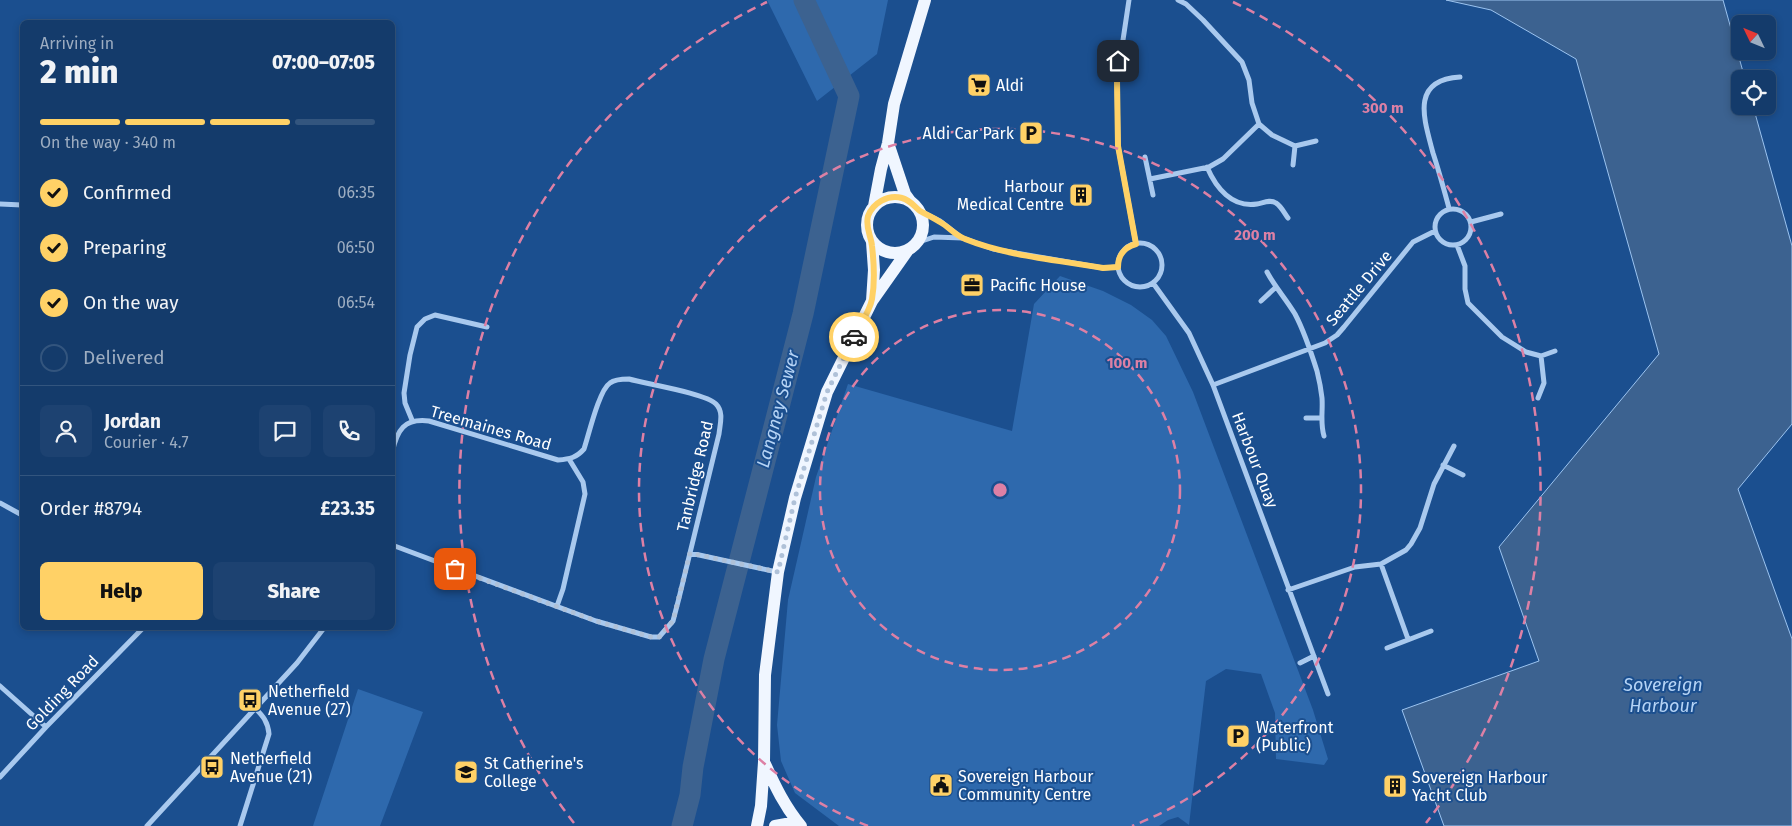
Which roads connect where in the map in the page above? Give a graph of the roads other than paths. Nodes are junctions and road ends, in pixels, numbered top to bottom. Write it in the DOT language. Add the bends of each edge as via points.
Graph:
graph roads {
  1 [pos="926,0"];
  2 [pos="1129,0"];
  3 [pos="1178,0"];
  4 [pos="1460,77"];
  5 [pos="1259,124"];
  6 [pos="1316,142"];
  7 [pos="888,143"];
  8 [pos="1295,146"];
  9 [pos="1146,158"];
  10 [pos="1293,165"];
  11 [pos="1207,167"];
  12 [pos="1150,179"];
  13 [pos="1153,195"];
  14 [pos="0,204"];
  15 [pos="20,205"];
  16 [pos="914,205"];
  17 [pos="874,206"];
  18 [pos="1449,208"];
  19 [pos="1501,214"];
  20 [pos="1288,218"];
  21 [pos="1471,222"];
  22 [pos="1435,231"];
  23 [pos="963,238"];
  24 [pos="872,242"];
  25 [pos="1136,244"];
  26 [pos="1457,245"];
  27 [pos="912,247"];
  28 [pos="1118,267"];
  29 [pos="1267,272"];
  30 [pos="1153,283"];
  31 [pos="1276,288"];
  32 [pos="872,301"];
  33 [pos="1261,301"];
  34 [pos="486,327"];
  35 [pos="1309,349"];
  36 [pos="1556,351"];
  37 [pos="1540,356"];
  38 [pos="1213,385"];
  39 [pos="1538,398"];
  40 [pos="717,405"];
  41 [pos="1306,418"];
  42 [pos="1322,418"];
  43 [pos="412,420"];
  44 [pos="1324,436"];
  45 [pos="395,440"];
  46 [pos="1454,446"];
  47 [pos="569,459"];
  48 [pos="1443,465"];
  49 [pos="1463,475"];
  50 [pos="0,503"];
  51 [pos="20,514"];
  52 [pos="395,546"];
  53 [pos="690,553"];
  54 [pos="1382,564"];
  55 [pos="778,572"];
  56 [pos="1288,590"];
  57 [pos="557,606"];
  58 [pos="141,630"];
  59 [pos="322,630"];
  60 [pos="1431,631"];
  61 [pos="1408,639"];
  62 [pos="1387,648"];
  63 [pos="1314,656"];
  64 [pos="1300,663"];
  65 [pos="0,686"];
  66 [pos="1328,694"];
  67 [pos="255,708"];
  68 [pos="46,727"];
  69 [pos="764,762"];
  70 [pos="0,777"];
  71 [pos="146,826"];
  72 [pos="240,826"];
  73 [pos="757,826"];
  74 [pos="775,826"];
  75 [pos="800,826"];
  1 -- 7 [label="main road" via="894,104"];
  2 -- 25 [label="street" via="1117,71 1118,146"];
  3 -- 5 [label="street" via="1197,14 1242,62"];
  4 -- 18 [label="street" via="1448,78 1432,86 1423,107"];
  5 -- 8 [label="street" via="1272,135"];
  5 -- 11 [label="street" via="1223,160"];
  6 -- 8 [label="street"];
  7 -- 16 [label="main road" via="905,194"];
  7 -- 17 [label="main road"];
  8 -- 10 [label="street"];
  9 -- 12 [label="street"];
  11 -- 12 [label="street"];
  11 -- 20 [label="street" via="1222,193 1240,203 1276,203"];
  12 -- 13 [label="street"];
  14 -- 15 [label="street"];
  16 -- 17 [label="main road" via="891,197"];
  16 -- 23 [label="street"];
  16 -- 27 [label="main road" via="923,227 921,236"];
  17 -- 24 [label="main road" via="867,223"];
  18 -- 21 [label="street" via="1463,211"];
  18 -- 22 [label="street" via="1437,218"];
  19 -- 21 [label="street"];
  21 -- 26 [label="street" via="1469,236"];
  22 -- 26 [label="street" via="1443,243"];
  22 -- 35 [label="street, Seattle Drive" via="1413,242 1337,335"];
  23 -- 27 [label="street" via="934,237"];
  23 -- 28 [label="street" via="1002,250 1103,268"];
  24 -- 27 [label="main road" via="893,253"];
  24 -- 32 [label="main road"];
  25 -- 28 [label="street" via="1123,252"];
  25 -- 30 [label="street" via="1154,248 1161,259 1161,272"];
  26 -- 37 [label="street" via="1465,266 1468,304 1502,337 1526,352"];
  27 -- 32 [label="main road"];
  28 -- 30 [label="street" via="1125,281 1131,285 1139,287"];
  29 -- 31 [label="street"];
  30 -- 38 [label="street, Harbour Quay" via="1189,333"];
  31 -- 33 [label="street"];
  31 -- 35 [label="street" via="1296,317"];
  32 -- 55 [label="main road" via="827,392 797,489"];
  34 -- 43 [label="street" via="435,315 417,326 404,393"];
  35 -- 38 [label="street, Seattle Drive"];
  35 -- 42 [label="street" via="1317,373"];
  36 -- 37 [label="street"];
  37 -- 39 [label="street" via="1544,383"];
  38 -- 56 [label="street, Harbour Quay"];
  40 -- 47 [label="street, Treemaines Road" via="702,397 619,379 609,383 601,392 584,449"];
  40 -- 53 [label="street, Tanbridge Road" via="721,416 719,434"];
  41 -- 42 [label="street"];
  42 -- 44 [label="street"];
  43 -- 45 [label="street"];
  43 -- 47 [label="street, Treemaines Road" via="429,421 558,460"];
  46 -- 48 [label="street"];
  47 -- 57 [label="street" via="583,482 585,494"];
  48 -- 49 [label="street"];
  48 -- 54 [label="street" via="1417,536 1406,550"];
  50 -- 51 [label="street"];
  52 -- 57 [label="street"];
  53 -- 55 [label="street, Tanbridge Road"];
  53 -- 57 [label="street, Tanbridge Road" via="673,621 659,637 596,621"];
  54 -- 56 [label="street" via="1355,567"];
  54 -- 61 [label="street"];
  55 -- 69 [label="main road" via="764,675"];
  56 -- 63 [label="street, Harbour Quay"];
  58 -- 68 [label="street, Golding Road"];
  59 -- 67 [label="street"];
  60 -- 61 [label="street"];
  61 -- 62 [label="street"];
  63 -- 64 [label="street"];
  63 -- 66 [label="street, Harbour Quay"];
  65 -- 68 [label="street"];
  67 -- 71 [label="street"];
  67 -- 72 [label="street" via="266,721 269,734"];
  68 -- 70 [label="street, Golding Road"];
  69 -- 73 [label="main road"];
  69 -- 75 [label="main road"];
  74 -- 75 [label="main road"];
}
